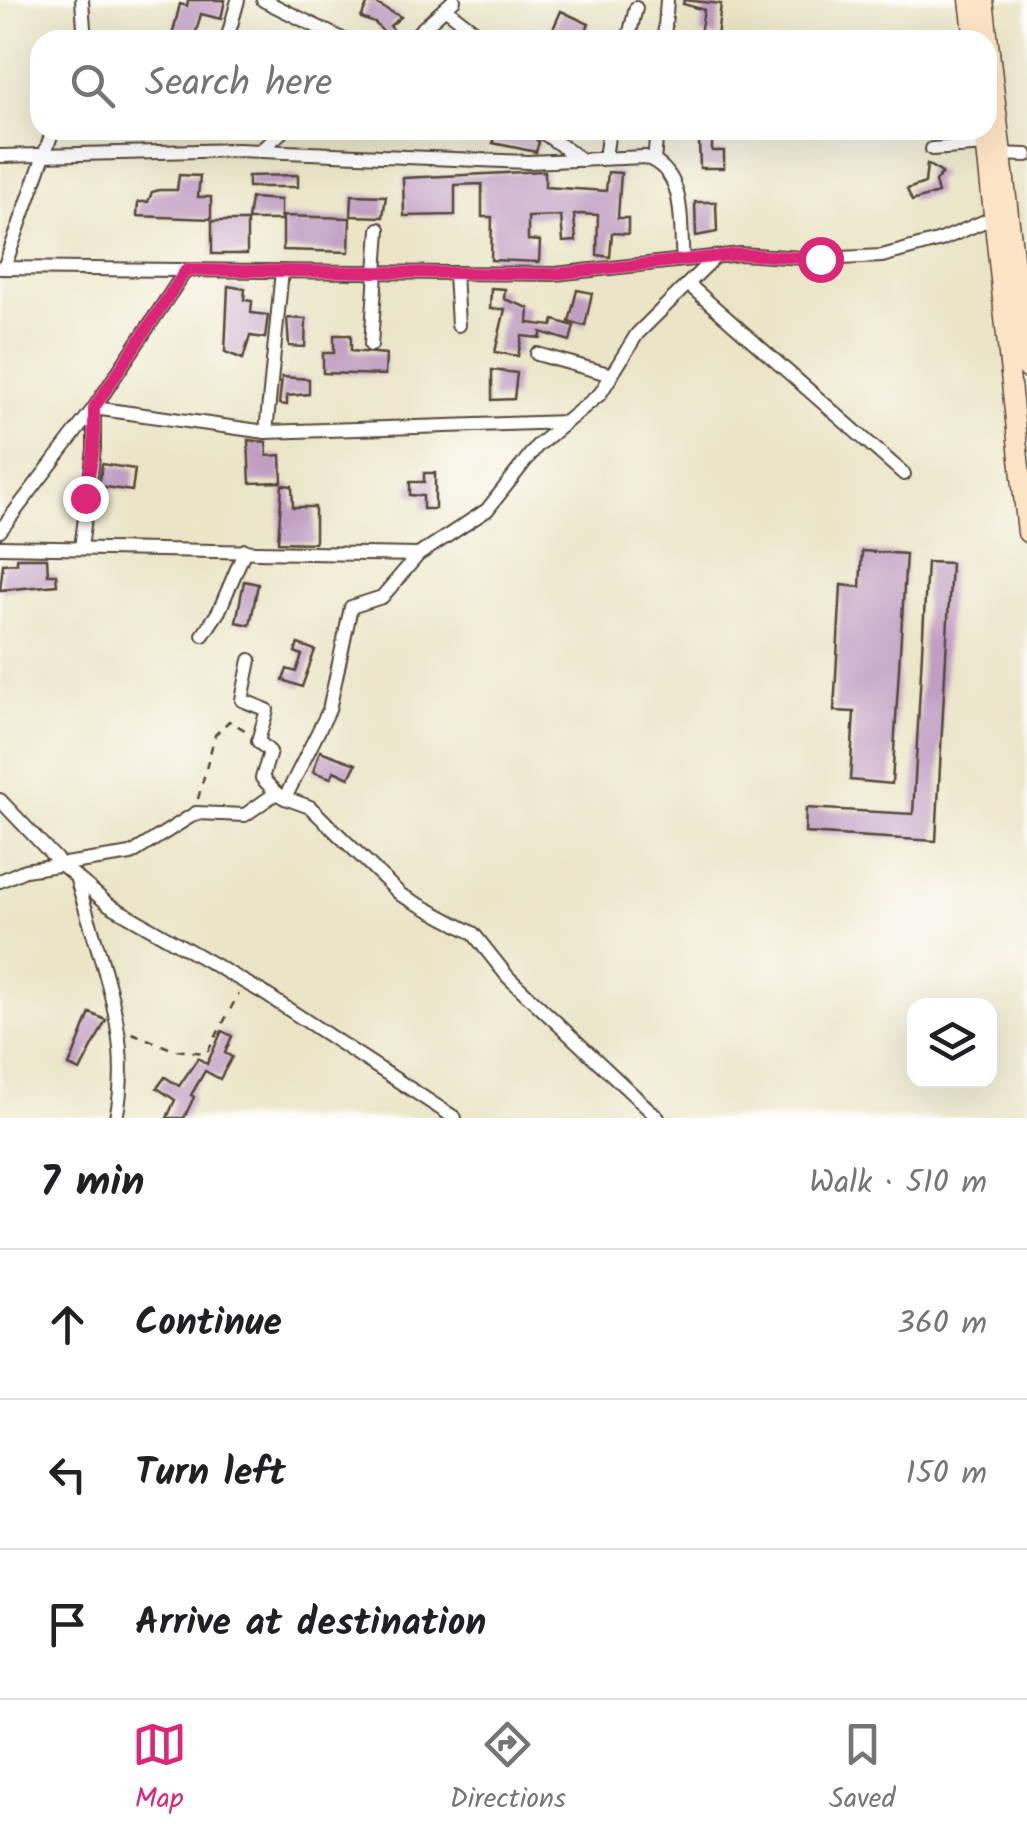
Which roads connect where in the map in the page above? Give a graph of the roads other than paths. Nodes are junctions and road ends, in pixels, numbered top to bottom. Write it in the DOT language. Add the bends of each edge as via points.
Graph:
graph roads {
  1 [pos="82,0"];
  2 [pos="238,0"];
  3 [pos="263,0"];
  4 [pos="667,0"];
  5 [pos="969,0"];
  6 [pos="984,0"];
  7 [pos="450,5"];
  8 [pos="636,8"];
  9 [pos="83,30"];
  10 [pos="230,30"];
  11 [pos="324,30"];
  12 [pos="421,30"];
  13 [pos="476,30"];
  14 [pos="630,30"];
  15 [pos="665,30"];
  16 [pos="973,30"];
  17 [pos="985,30"];
  18 [pos="51,140"];
  19 [pos="272,140"];
  20 [pos="554,140"];
  21 [pos="607,140"];
  22 [pos="656,140"];
  23 [pos="990,146"];
  24 [pos="932,149"];
  25 [pos="260,150"];
  26 [pos="48,154"];
  27 [pos="1027,154"];
  28 [pos="0,156"];
  29 [pos="604,158"];
  30 [pos="583,160"];
  31 [pos="654,160"];
  32 [pos="992,218"];
  33 [pos="379,230"];
  34 [pos="716,256"];
  35 [pos="683,260"];
  36 [pos="2,268"];
  37 [pos="186,270"];
  38 [pos="282,271"];
  39 [pos="378,272"];
  40 [pos="454,273"];
  41 [pos="688,284"];
  42 [pos="458,325"];
  43 [pos="371,345"];
  44 [pos="538,354"];
  45 [pos="1027,369"];
  46 [pos="612,375"];
  47 [pos="94,408"];
  48 [pos="566,422"];
  49 [pos="266,432"];
  50 [pos="904,474"];
  51 [pos="0,530"];
  52 [pos="1027,533"];
  53 [pos="0,547"];
  54 [pos="81,548"];
  55 [pos="245,550"];
  56 [pos="418,555"];
  57 [pos="203,635"];
  58 [pos="250,660"];
  59 [pos="280,795"];
  60 [pos="0,800"];
  61 [pos="61,864"];
  62 [pos="76,878"];
  63 [pos="0,882"];
  64 [pos="116,1118"];
  65 [pos="455,1118"];
  66 [pos="658,1118"];
  1 -- 9 [label="street"];
  2 -- 10 [label="street"];
  3 -- 11 [label="street"];
  4 -- 15 [label="street"];
  5 -- 16 [label="main road"];
  6 -- 17 [label="main road"];
  7 -- 12 [label="street"];
  7 -- 13 [label="street"];
  8 -- 14 [label="street"];
  18 -- 26 [label="street"];
  19 -- 25 [label="street"];
  20 -- 30 [label="street"];
  21 -- 29 [label="street"];
  22 -- 31 [label="street"];
  23 -- 24 [label="street"];
  23 -- 27 [label="street"];
  23 -- 32 [label="main road"];
  23 -- 45 [label="main road"];
  25 -- 26 [label="street"];
  25 -- 30 [label="street"];
  26 -- 28 [label="street"];
  26 -- 36 [label="street"];
  29 -- 30 [label="street"];
  29 -- 31 [label="street"];
  31 -- 35 [label="street" via="676,183"];
  32 -- 34 [label="street" via="882,256"];
  32 -- 52 [label="main road"];
  33 -- 39 [label="street"];
  34 -- 35 [label="street"];
  34 -- 41 [label="street"];
  35 -- 40 [label="street" via="555,274"];
  36 -- 37 [label="street"];
  37 -- 38 [label="street"];
  37 -- 47 [label="street"];
  38 -- 39 [label="street"];
  38 -- 49 [label="street"];
  39 -- 40 [label="street"];
  39 -- 43 [label="street"];
  40 -- 42 [label="street"];
  41 -- 46 [label="street" via="638,334"];
  41 -- 50 [label="street"];
  44 -- 46 [label="street"];
  46 -- 48 [label="street"];
  47 -- 49 [label="street"];
  47 -- 51 [label="street"];
  47 -- 54 [label="street"];
  48 -- 49 [label="street"];
  48 -- 56 [label="street" via="537,446 487,510"];
  53 -- 54 [label="street"];
  54 -- 55 [label="street"];
  55 -- 56 [label="street"];
  55 -- 57 [label="street"];
  56 -- 59 [label="street" via="382,597 351,607 328,710"];
  58 -- 59 [label="street" via="242,700 266,710 258,741 270,752 262,778"];
  59 -- 61 [label="street" via="245,815 199,813 131,854"];
  59 -- 66 [label="street" via="310,807 401,896 473,933 508,977"];
  60 -- 61 [label="street"];
  61 -- 62 [label="street"];
  61 -- 63 [label="street"];
  62 -- 64 [label="street" via="102,952 117,1026 123,1084"];
  62 -- 65 [label="street"];
}
